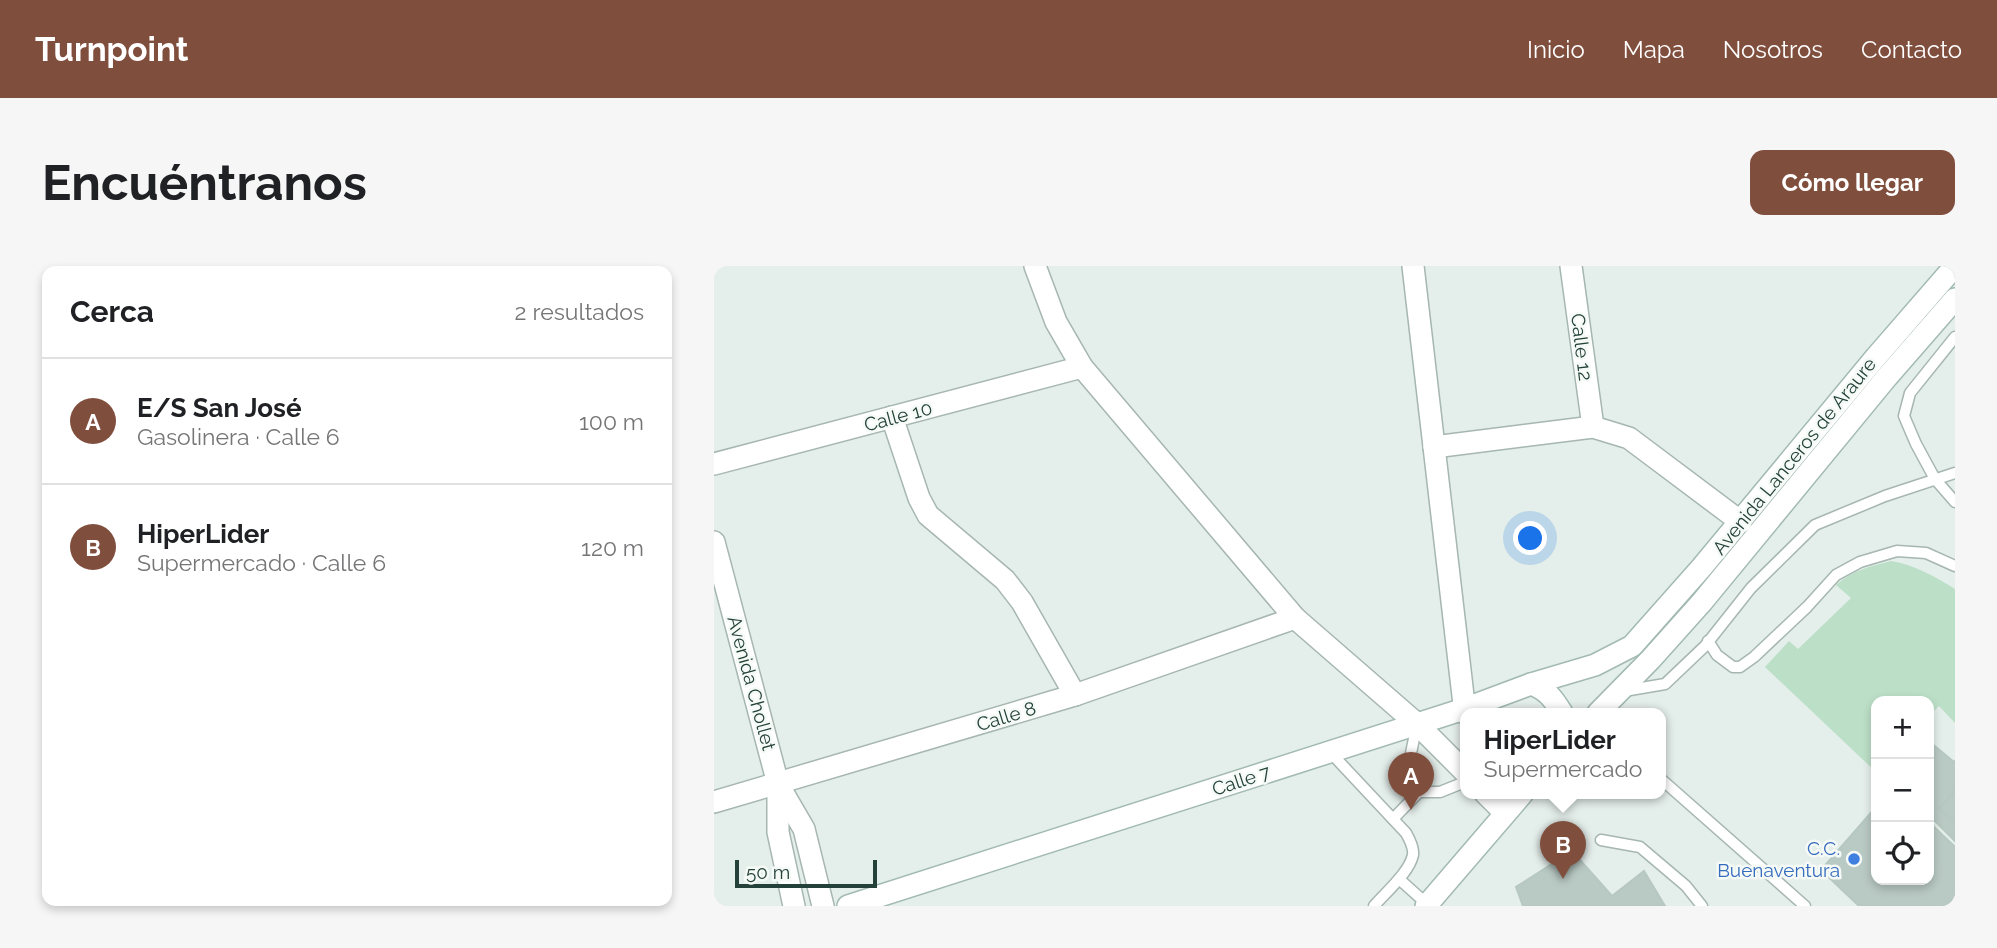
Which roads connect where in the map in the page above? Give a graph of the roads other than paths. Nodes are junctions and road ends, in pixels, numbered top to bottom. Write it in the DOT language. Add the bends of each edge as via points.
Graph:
graph roads {
  1 [pos="1035,266"];
  2 [pos="1413,266"];
  3 [pos="1572,266"];
  4 [pos="1955,266"];
  5 [pos="1955,299"];
  6 [pos="1955,338"];
  7 [pos="1082,367"];
  8 [pos="892,417"];
  9 [pos="1593,427"];
  10 [pos="1434,447"];
  11 [pos="714,464"];
  12 [pos="1955,473"];
  13 [pos="1936,479"];
  14 [pos="1955,502"];
  15 [pos="1741,522"];
  16 [pos="714,542"];
  17 [pos="1955,566"];
  18 [pos="1295,618"];
  19 [pos="1708,641"];
  20 [pos="1632,646"];
  21 [pos="1531,684"];
  22 [pos="1617,692"];
  23 [pos="1075,695"];
  24 [pos="1465,708"];
  25 [pos="1472,708"];
  26 [pos="1559,708"];
  27 [pos="1603,708"];
  28 [pos="1460,712"];
  29 [pos="1418,724"];
  30 [pos="1330,752"];
  31 [pos="1460,767"];
  32 [pos="1666,783"];
  33 [pos="778,784"];
  34 [pos="1460,784"];
  35 [pos="1419,792"];
  36 [pos="1491,799"];
  37 [pos="1518,799"];
  38 [pos="714,802"];
  39 [pos="1505,813"];
  40 [pos="1393,819"];
  41 [pos="1601,840"];
  42 [pos="1399,879"];
  43 [pos="1427,905"];
  44 [pos="794,906"];
  45 [pos="823,906"];
  46 [pos="848,906"];
  47 [pos="1374,906"];
  48 [pos="1702,906"];
  49 [pos="1805,906"];
  1 -- 7 [label="street" via="1056,322"];
  2 -- 10 [label="street"];
  3 -- 9 [label="street, Calle 12"];
  4 -- 15 [label="street, Avenida Lanceros de Araure"];
  5 -- 22 [label="street, Avenida Lanceros de Araure" via="1702,602"];
  6 -- 13 [label="lane" via="1910,393 1904,416"];
  7 -- 8 [label="street, Calle 10"];
  7 -- 18 [label="street"];
  8 -- 11 [label="street, Calle 10"];
  8 -- 23 [label="street" via="928,515 1005,580"];
  9 -- 10 [label="street"];
  9 -- 15 [label="street" via="1629,438"];
  10 -- 24 [label="street"];
  12 -- 13 [label="lane"];
  13 -- 14 [label="lane"];
  13 -- 19 [label="lane" via="1815,525 1751,589"];
  15 -- 20 [label="street, Avenida Lanceros de Araure"];
  16 -- 33 [label="street, Avenida Chollet"];
  17 -- 19 [label="lane" via="1926,553 1897,551 1860,562 1836,575 1740,667 1717,655"];
  18 -- 23 [label="street, Calle 8"];
  18 -- 29 [label="street"];
  19 -- 22 [label="lane" via="1665,684"];
  20 -- 21 [label="street, Calle 7" via="1595,665"];
  21 -- 25 [label="street, Calle 7"];
  21 -- 26 [label="street" via="1544,689"];
  22 -- 27 [label="street, Avenida Lanceros de Araure"];
  23 -- 33 [label="street, Calle 8"];
  28 -- 29 [label="street, Calle 7"];
  29 -- 30 [label="street, Calle 7"];
  29 -- 31 [label="street"];
  29 -- 35 [label="lane" via="1410,758"];
  30 -- 40 [label="lane"];
  30 -- 46 [label="street, Calle 7"];
  32 -- 49 [label="lane"];
  33 -- 38 [label="street, Calle 8"];
  33 -- 44 [label="street, Avenida Chollet" via="778,832"];
  33 -- 45 [label="street, Avenida Chollet" via="804,829"];
  34 -- 35 [label="lane" via="1440,792"];
  35 -- 40 [label="lane"];
  36 -- 39 [label="street"];
  37 -- 39 [label="street"];
  39 -- 43 [label="street"];
  40 -- 42 [label="lane" via="1406,833 1413,853"];
  41 -- 48 [label="lane" via="1640,847"];
  42 -- 43 [label="lane"];
  42 -- 47 [label="lane"];
}
